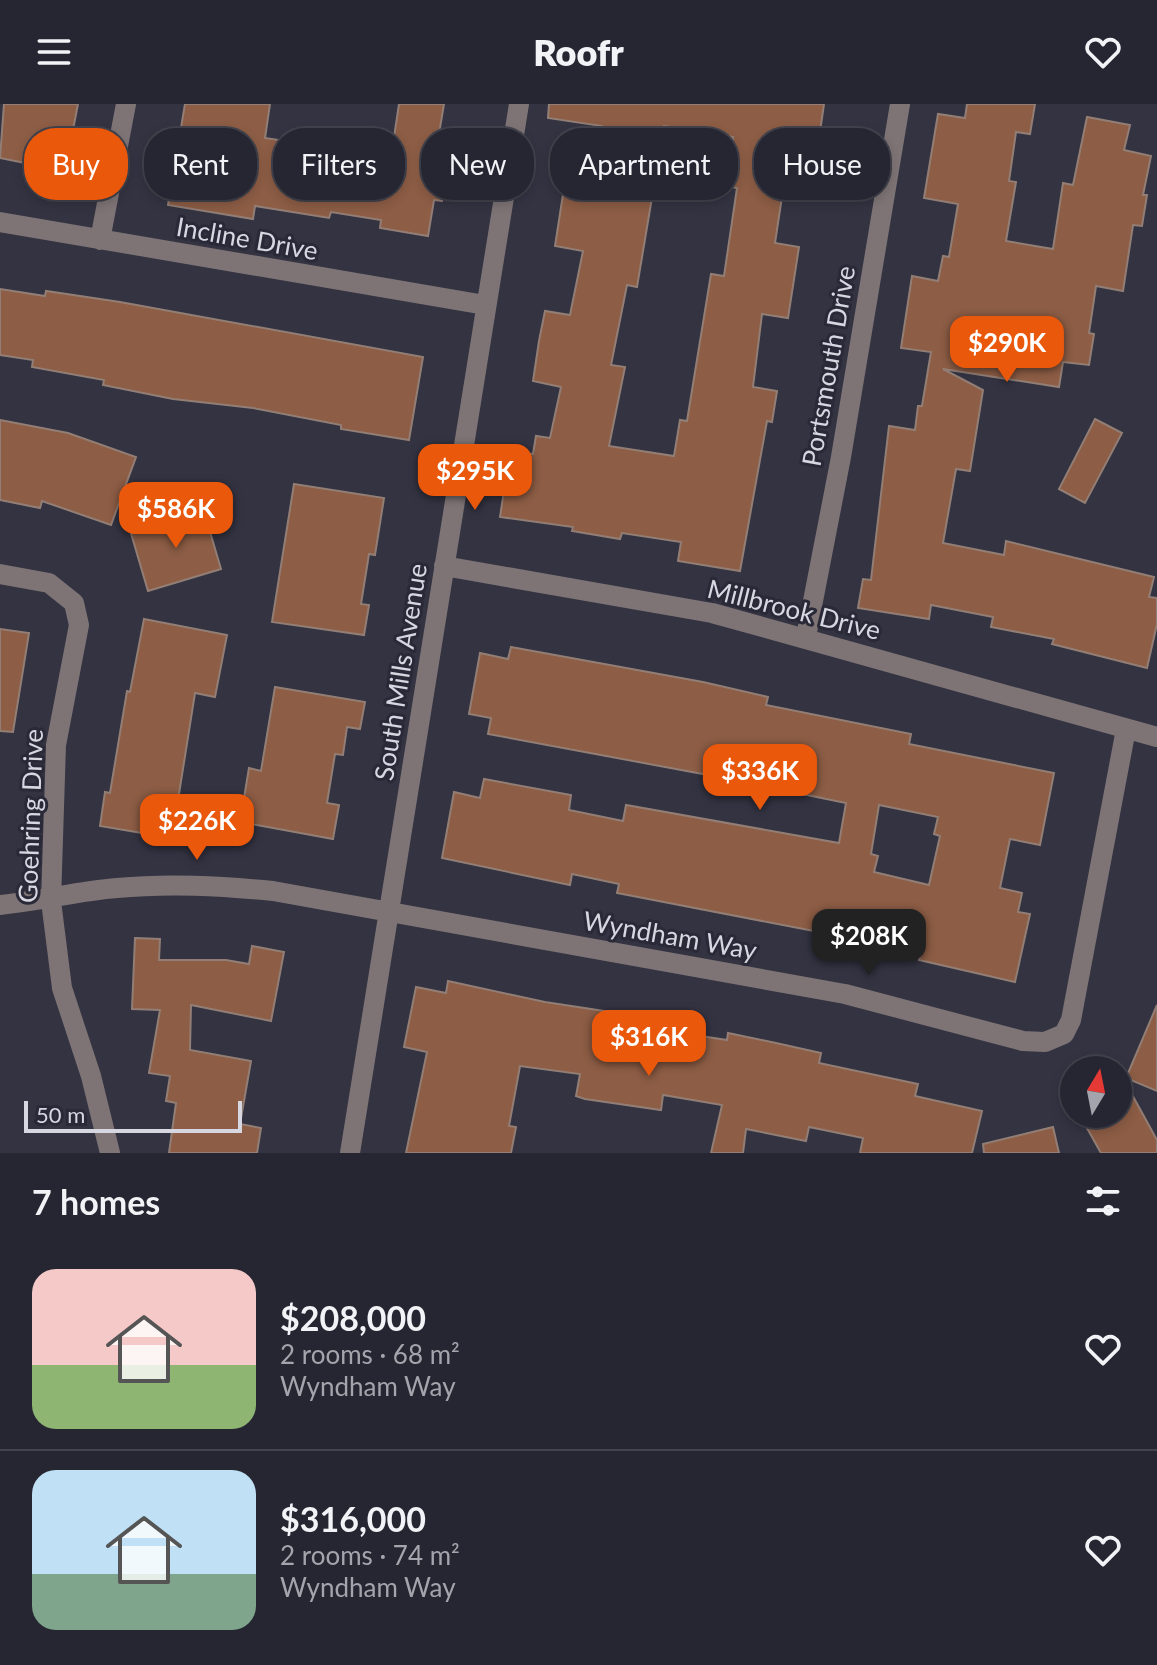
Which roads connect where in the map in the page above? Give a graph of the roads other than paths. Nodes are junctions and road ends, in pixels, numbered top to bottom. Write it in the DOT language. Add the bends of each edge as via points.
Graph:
graph roads {
  1 [pos="126,104"];
  2 [pos="519,104"];
  3 [pos="900,104"];
  4 [pos="0,222"];
  5 [pos="100,240"];
  6 [pos="485,305"];
  7 [pos="444,566"];
  8 [pos="0,574"];
  9 [pos="806,637"];
  10 [pos="1126,729"];
  11 [pos="1157,737"];
  12 [pos="51,901"];
  13 [pos="0,905"];
  14 [pos="390,913"];
  15 [pos="110,1153"];
  16 [pos="350,1153"];
  1 -- 5 [label="street"];
  2 -- 6 [label="street, South Mills Avenue"];
  3 -- 9 [label="street, Portsmouth Drive"];
  4 -- 5 [label="street, Incline Drive"];
  5 -- 6 [label="street, Incline Drive"];
  6 -- 7 [label="street, South Mills Avenue"];
  7 -- 9 [label="street, Millbrook Drive" via="712,613"];
  7 -- 14 [label="street, South Mills Avenue"];
  8 -- 12 [label="street, Goehring Drive" via="49,583 74,603 79,625 56,745"];
  9 -- 10 [label="street, Millbrook Drive"];
  10 -- 11 [label="street, Millbrook Drive"];
  10 -- 14 [label="street, Wyndham Way" via="1071,1020 1064,1034 1045,1042 1023,1041 845,994"];
  12 -- 13 [label="street, Wyndham Way"];
  12 -- 14 [label="street, Wyndham Way" via="114,888 193,884 273,891"];
  12 -- 15 [label="street, Goehring Drive" via="62,988"];
  14 -- 16 [label="street, South Mills Avenue"];
}
